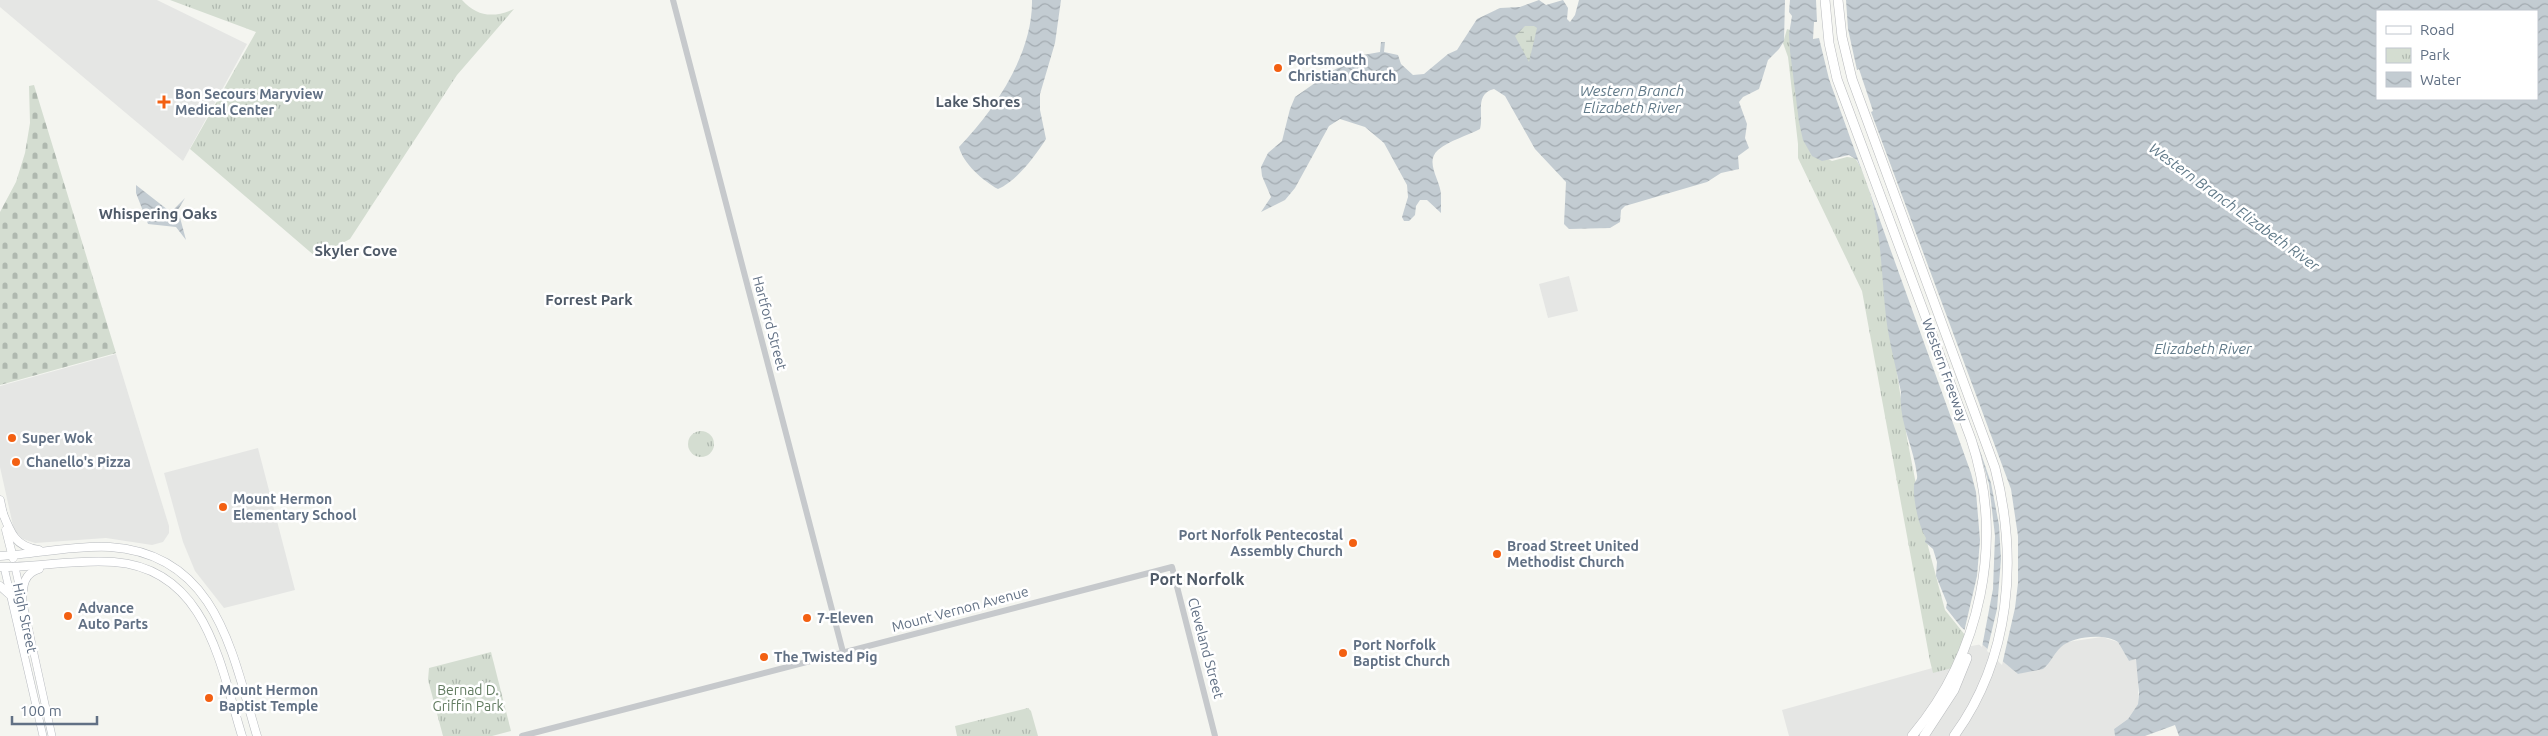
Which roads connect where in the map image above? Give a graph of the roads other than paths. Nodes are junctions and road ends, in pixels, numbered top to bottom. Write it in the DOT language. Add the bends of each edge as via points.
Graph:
graph roads {
  1 [pos="673,0"];
  2 [pos="1825,0"];
  3 [pos="1838,0"];
  4 [pos="0,500"];
  5 [pos="2,511"];
  6 [pos="1986,516"];
  7 [pos="51,551"];
  8 [pos="1,554"];
  9 [pos="12,555"];
  10 [pos="48,565"];
  11 [pos="2,567"];
  12 [pos="14,567"];
  13 [pos="1172,567"];
  14 [pos="0,586"];
  15 [pos="9,594"];
  16 [pos="22,604"];
  17 [pos="843,652"];
  18 [pos="43,736"];
  19 [pos="52,736"];
  20 [pos="242,736"];
  21 [pos="257,736"];
  22 [pos="522,736"];
  23 [pos="1215,736"];
  24 [pos="1912,736"];
  25 [pos="1924,736"];
  26 [pos="1954,736"];
  1 -- 17 [label="street, Hartford Street"];
  2 -- 6 [label="highway, Western Freeway" via="1829,43 1837,79 1971,439 1981,475"];
  3 -- 26 [label="highway, Western Freeway" via="1842,37 1852,79 1995,468 2007,523 2008,579 2000,632 1985,681"];
  4 -- 5 [label="main road, High Street"];
  5 -- 7 [label="main road" via="16,541 26,548"];
  5 -- 9 [label="main road, High Street"];
  6 -- 24 [label="highway, Western Freeway" via="1984,576 1969,637 1950,681"];
  6 -- 25 [label="highway" via="1990,561 1978,627 1954,690"];
  7 -- 9 [label="main road"];
  7 -- 21 [label="main road" via="100,547 135,551 161,561 192,583 210,603 223,628"];
  8 -- 9 [label="main road"];
  8 -- 11 [label="main road, High Street"];
  9 -- 12 [label="main road, High Street"];
  10 -- 12 [label="main road"];
  10 -- 16 [label="main road" via="26,576"];
  10 -- 20 [label="main road" via="128,564 154,573 182,593 206,625"];
  11 -- 12 [label="main road"];
  11 -- 15 [label="main road, High Street"];
  12 -- 16 [label="main road, High Street"];
  13 -- 17 [label="street, Mount Vernon Avenue"];
  13 -- 23 [label="street, Cleveland Street"];
  14 -- 15 [label="main road"];
  15 -- 18 [label="main road, High Street"];
  16 -- 19 [label="main road, High Street"];
  17 -- 22 [label="street, Mount Vernon Avenue"];
}
